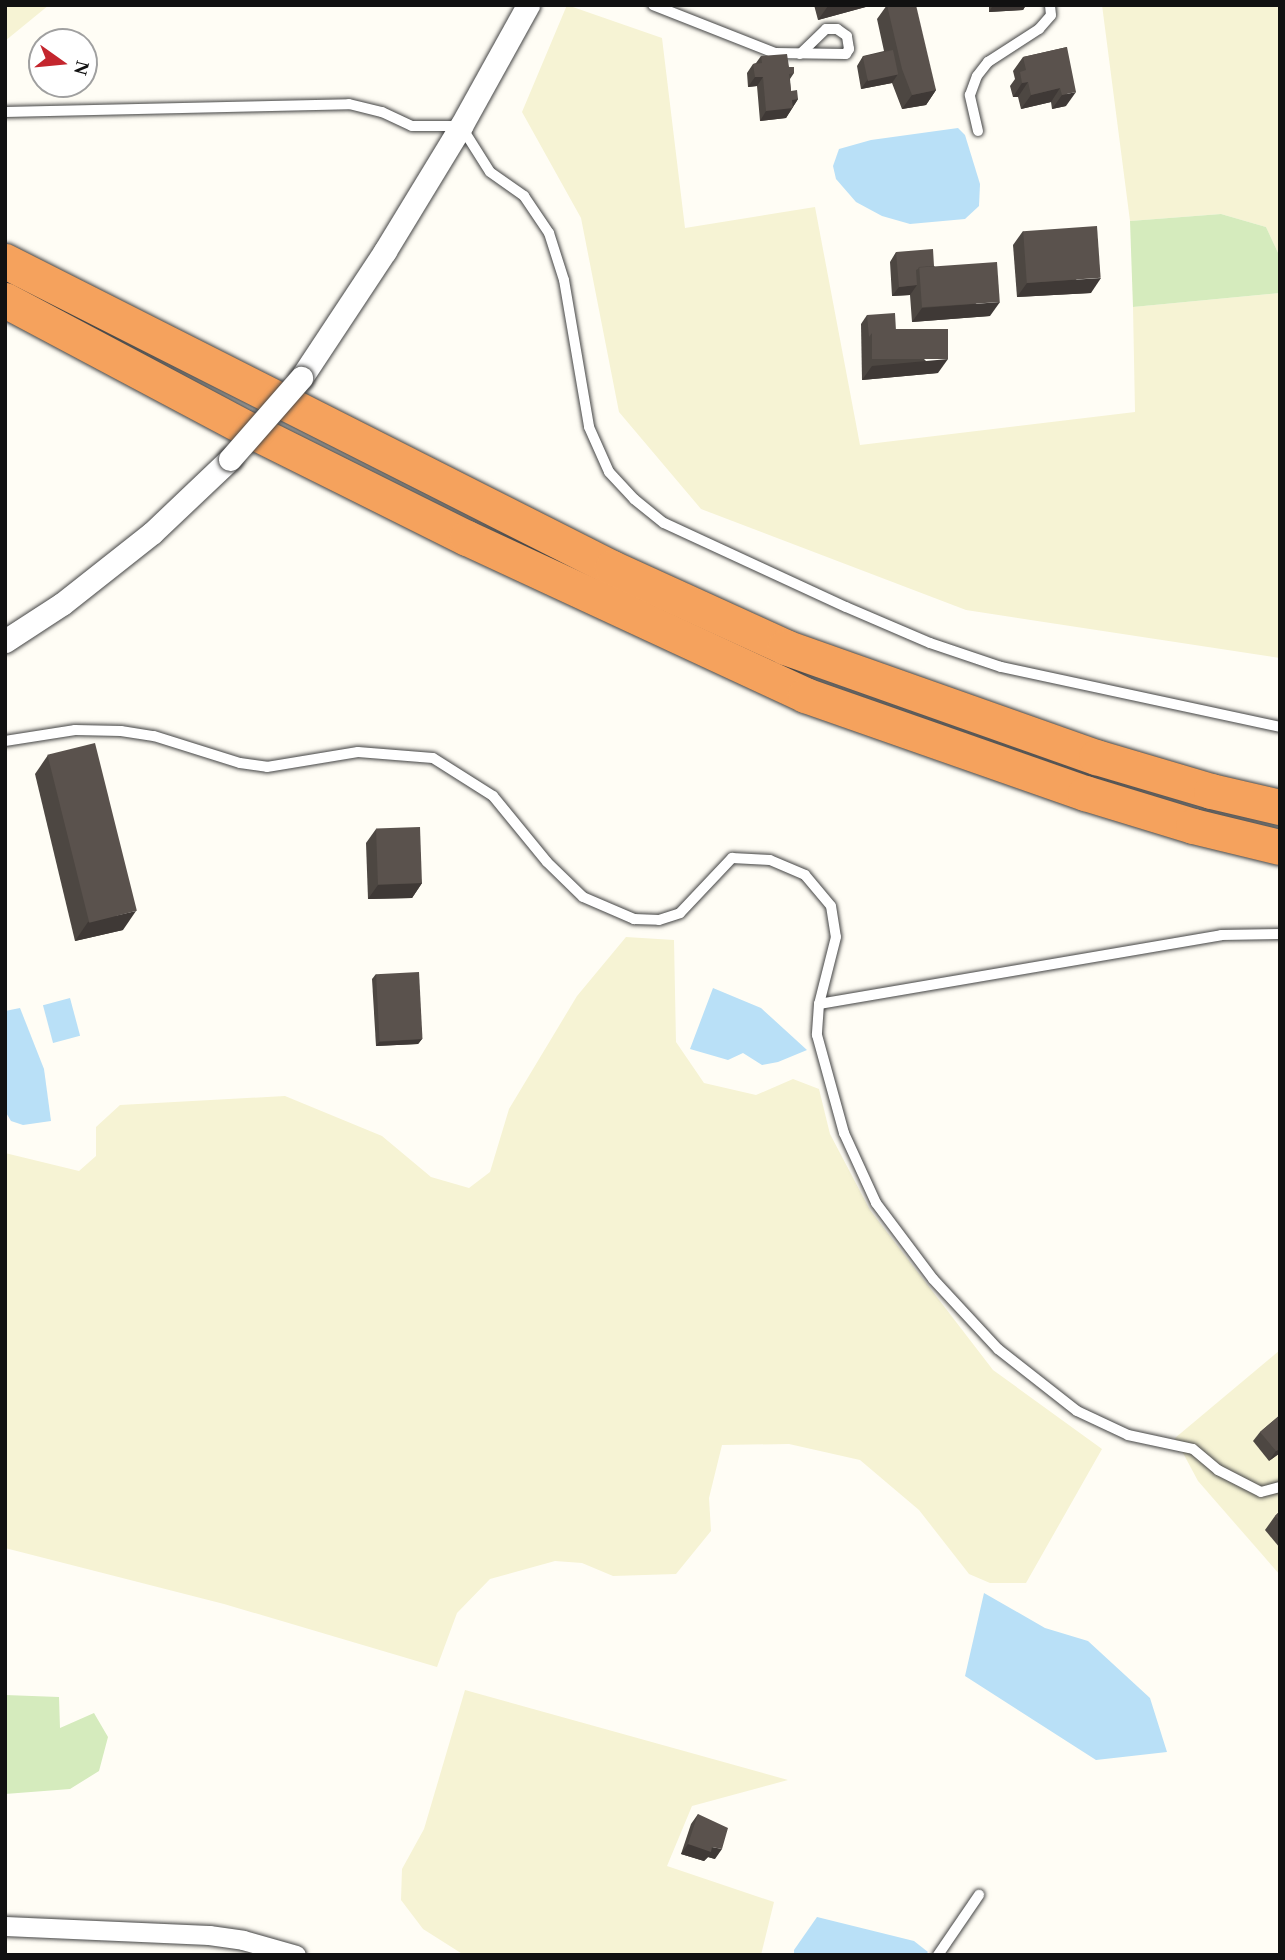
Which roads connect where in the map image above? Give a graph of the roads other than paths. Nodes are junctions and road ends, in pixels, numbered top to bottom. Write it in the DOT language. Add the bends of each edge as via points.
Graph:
graph roads {
  1 [pos="528,5"];
  2 [pos="653,5"];
  3 [pos="1050,5"];
  4 [pos="800,54"];
  5 [pos="5,112"];
  6 [pos="461,126"];
  7 [pos="978,131"];
  8 [pos="5,261"];
  9 [pos="5,300"];
  10 [pos="5,641"];
  11 [pos="1280,727"];
  12 [pos="5,741"];
  13 [pos="1280,807"];
  14 [pos="1280,847"];
  15 [pos="1280,934"];
  16 [pos="819,1004"];
  17 [pos="1280,1487"];
  18 [pos="979,1895"];
  19 [pos="5,1926"];
  20 [pos="296,1955"];
  21 [pos="938,1955"];
  1 -- 6 [label="street"];
  2 -- 4 [label="lane" via="775,54"];
  3 -- 7 [label="lane" via="1051,15 1039,29 988,62 977,76 970,95"];
  4 -- 4 [label="lane" via="846,54 847,36 837,29 825,29"];
  5 -- 6 [label="lane" via="349,104 412,126"];
  6 -- 10 [label="street, bridge" via="301,378 230,459 152,533 62,604"];
  6 -- 11 [label="lane" via="490,172 524,196 549,233 564,280 589,427 609,472 664,523 930,643 1001,667"];
  8 -- 13 [label="highway" via="563,544 785,647 1096,757"];
  9 -- 14 [label="highway" via="455,532 805,695 1085,793"];
  12 -- 16 [label="lane" via="75,730 121,731 267,767 358,752 433,758 493,796 547,862 583,897 634,919 659,920 680,913 732,858 769,859 805,875 831,906 836,937"];
  15 -- 16 [label="lane" via="1221,934"];
  16 -- 17 [label="lane" via="817,1035 845,1133 876,1203 933,1279 998,1349 1077,1411 1128,1435 1193,1449 1218,1470 1261,1492"];
  18 -- 21 [label="lane"];
  19 -- 20 [label="street" via="209,1936"];
}
